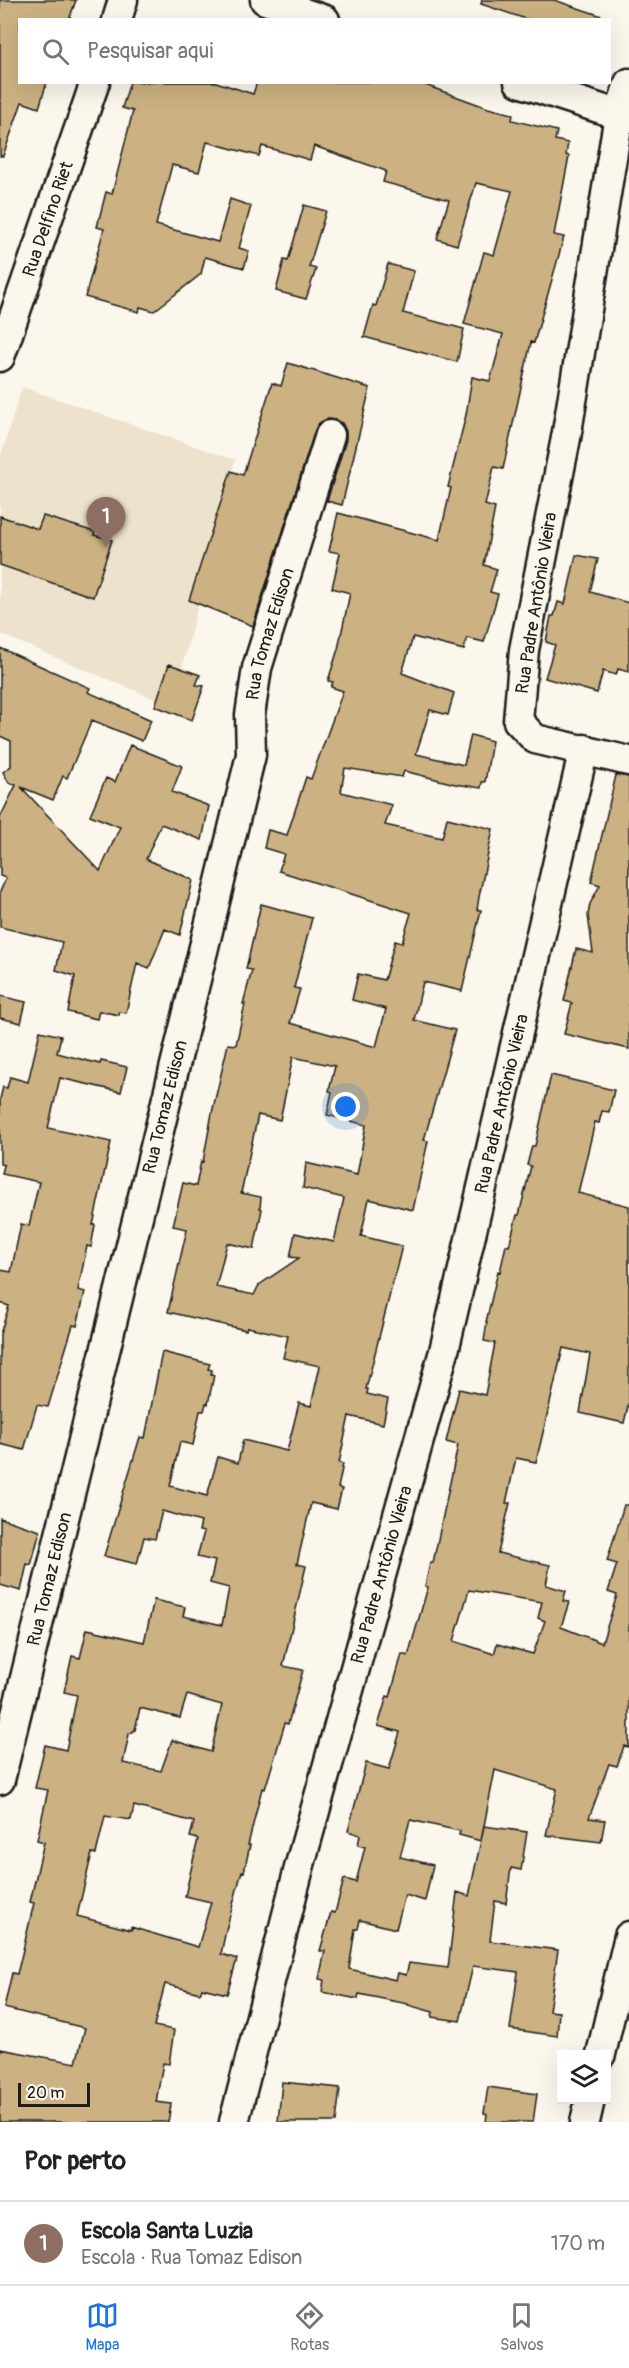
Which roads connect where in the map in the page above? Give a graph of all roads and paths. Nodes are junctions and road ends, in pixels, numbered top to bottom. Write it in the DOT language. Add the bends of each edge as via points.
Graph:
graph roads {
  1 [pos="123,0"];
  2 [pos="265,0"];
  3 [pos="118,18"];
  4 [pos="319,18"];
  5 [pos="629,82"];
  6 [pos="94,84"];
  7 [pos="525,84"];
  8 [pos="624,117"];
  9 [pos="0,357"];
  10 [pos="330,435"];
  11 [pos="584,749"];
  12 [pos="629,761"];
  13 [pos="0,1780"];
  14 [pos="629,1936"];
  15 [pos="602,2050"];
  16 [pos="589,2104"];
  17 [pos="234,2122"];
  18 [pos="585,2122"];
  1 -- 3 [label="street"];
  2 -- 4 [label="street"];
  5 -- 8 [label="street, Rua Padre Antônio Vieira"];
  6 -- 9 [label="street, Rua Delfino Riet"];
  7 -- 8 [label="street"];
  8 -- 11 [label="street, Rua Padre Antônio Vieira" via="524,650 518,721 535,739"];
  10 -- 13 [label="street, Rua Tomaz Edison" via="257,668 250,715 250,755"];
  11 -- 12 [label="street"];
  11 -- 17 [label="street, Rua Padre Antônio Vieira" via="444,1351 299,1868"];
  14 -- 15 [label="street"];
  16 -- 18 [label="street"];
}
